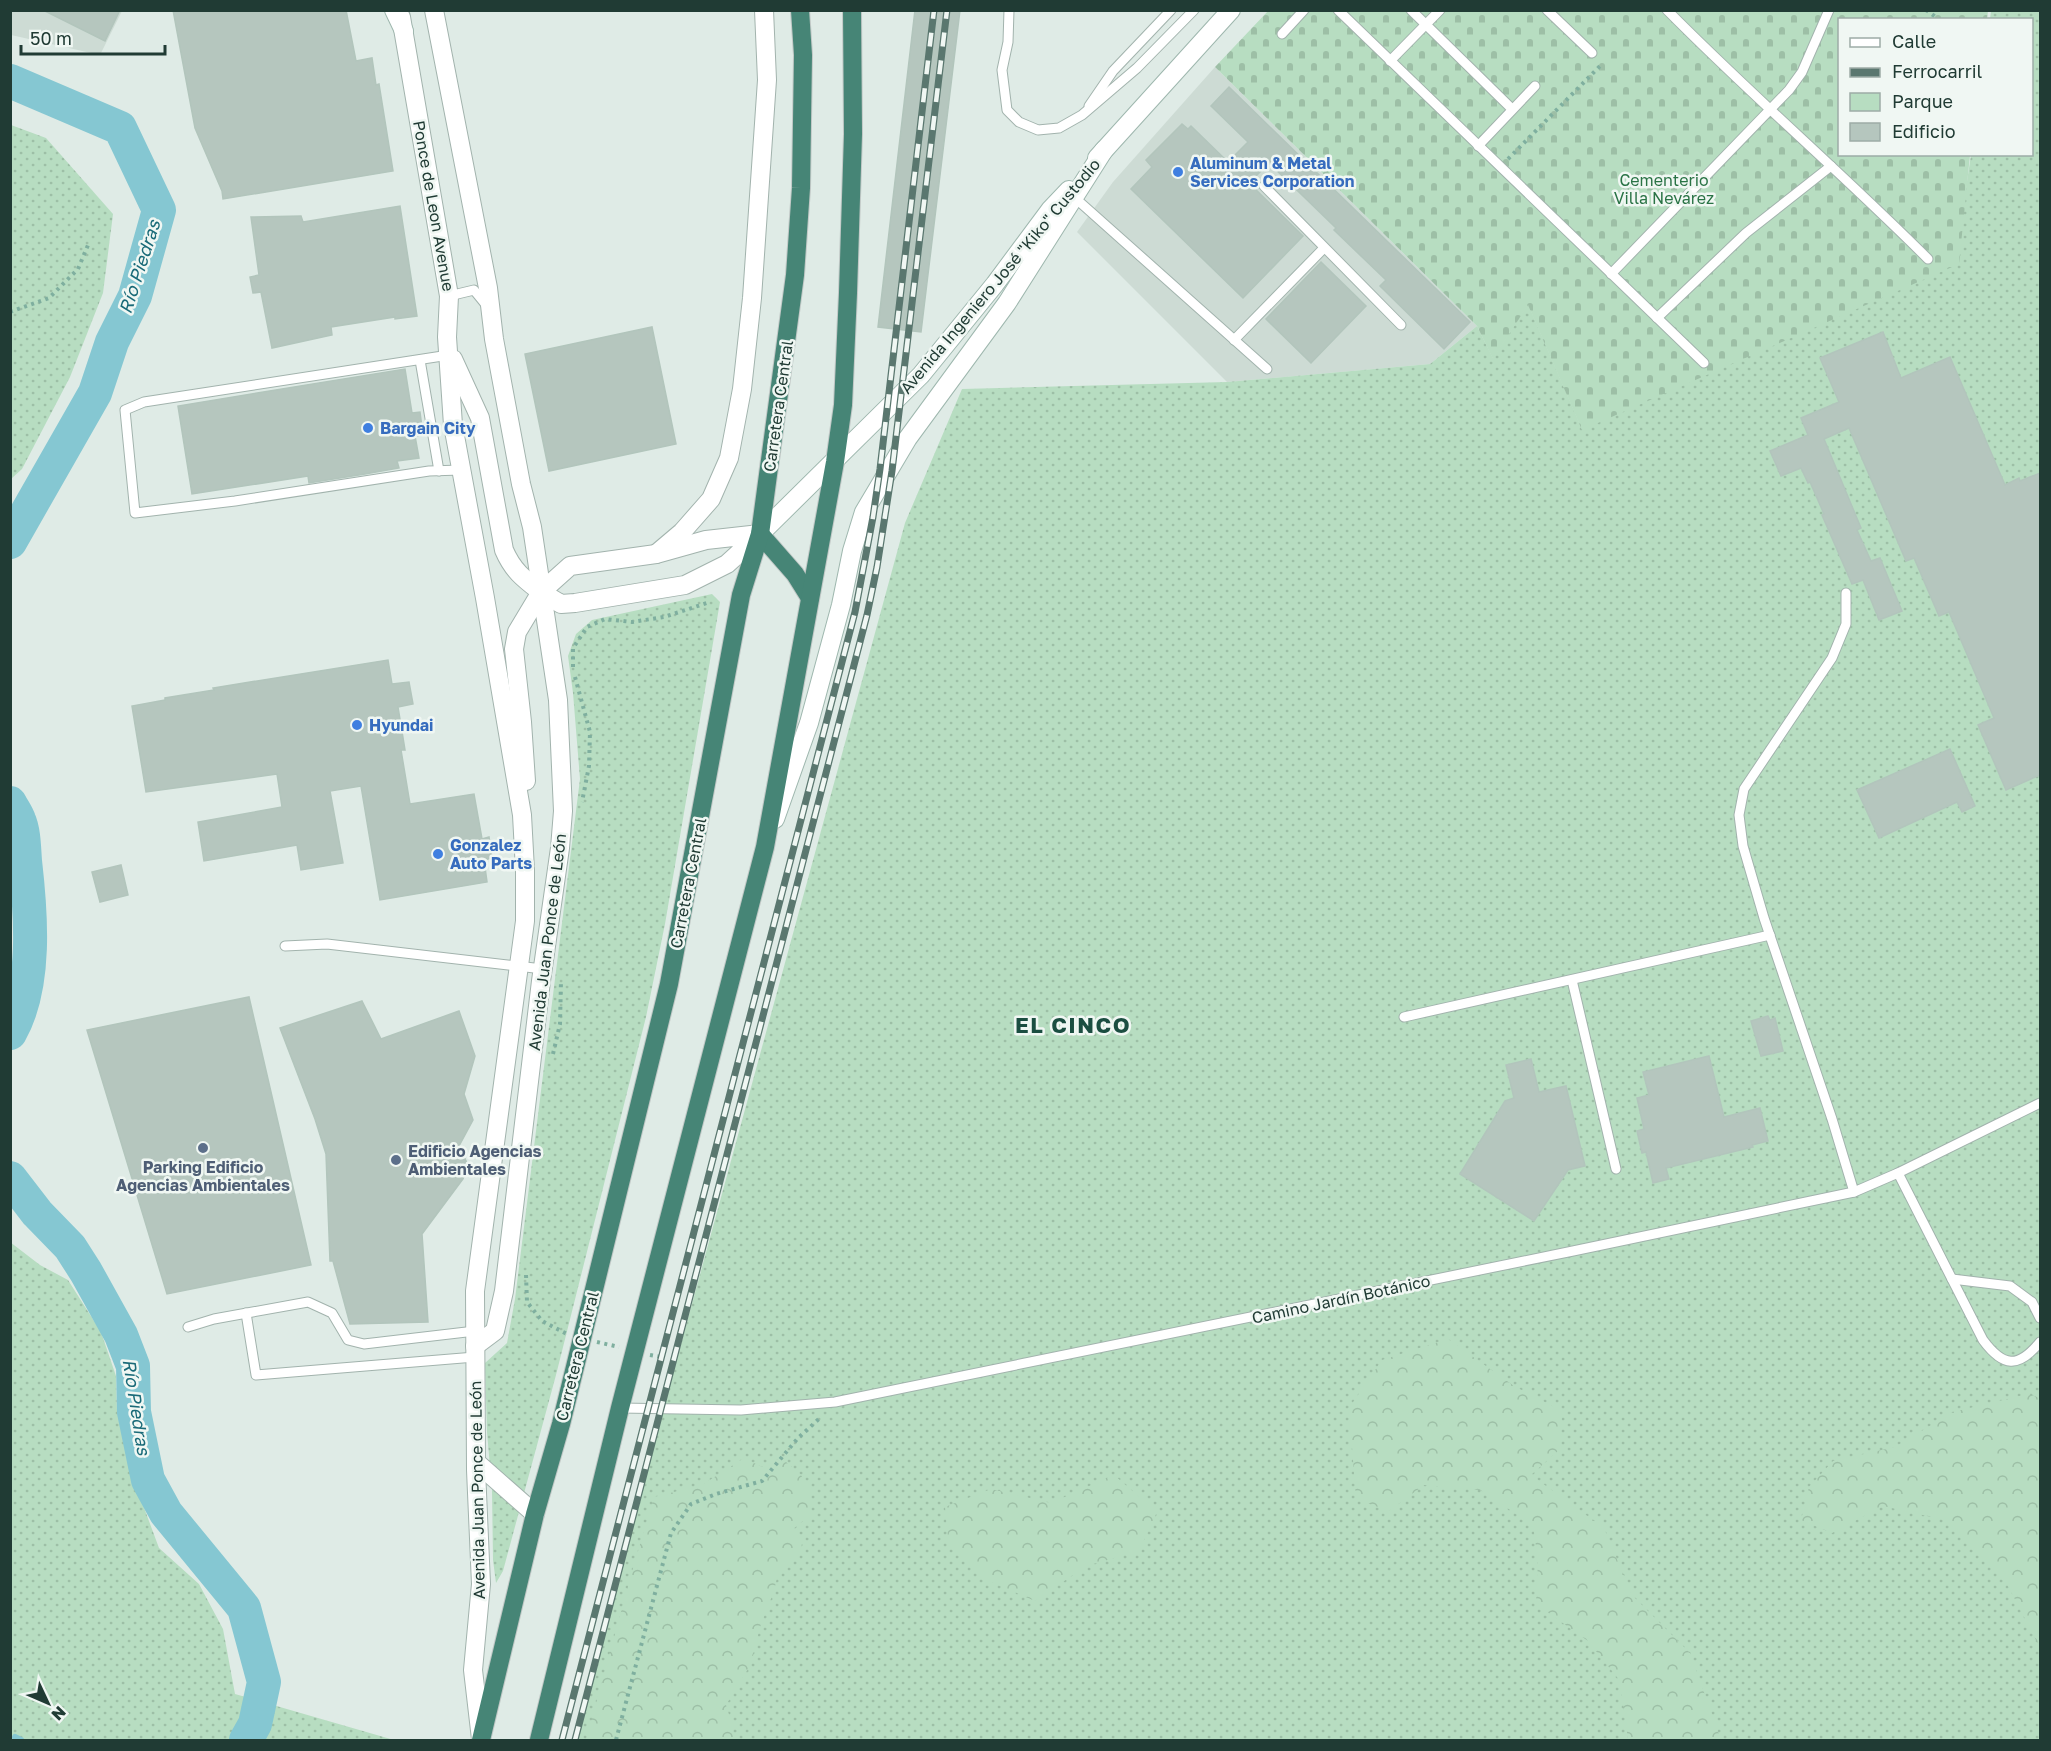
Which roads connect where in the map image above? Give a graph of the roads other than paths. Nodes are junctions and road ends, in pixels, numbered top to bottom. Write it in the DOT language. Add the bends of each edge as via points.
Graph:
graph roads {
  1 [pos="394,10"];
  2 [pos="400,10"];
  3 [pos="434,10"];
  4 [pos="764,10"];
  5 [pos="800,10"];
  6 [pos="852,10"];
  7 [pos="1009,10"];
  8 [pos="1171,10"];
  9 [pos="1194,10"];
  10 [pos="1231,10"];
  11 [pos="1304,10"];
  12 [pos="1338,10"];
  13 [pos="1411,10"];
  14 [pos="1440,10"];
  15 [pos="1547,10"];
  16 [pos="1667,10"];
  17 [pos="1828,10"];
  18 [pos="1426,25"];
  19 [pos="404,31"];
  20 [pos="1282,34"];
  21 [pos="1592,53"];
  22 [pos="1390,61"];
  23 [pos="1535,86"];
  24 [pos="1512,109"];
  25 [pos="1769,110"];
  26 [pos="1082,115"];
  27 [pos="1478,146"];
  28 [pos="1104,150"];
  29 [pos="1831,166"];
  30 [pos="1264,186"];
  31 [pos="1074,197"];
  32 [pos="1324,248"];
  33 [pos="1928,259"];
  34 [pos="1611,274"];
  35 [pos="449,296"];
  36 [pos="491,310"];
  37 [pos="1657,318"];
  38 [pos="1401,325"];
  39 [pos="1234,340"];
  40 [pos="449,354"];
  41 [pos="420,360"];
  42 [pos="1704,363"];
  43 [pos="1267,369"];
  44 [pos="835,462"];
  45 [pos="461,470"];
  46 [pos="439,471"];
  47 [pos="760,534"];
  48 [pos="656,554"];
  49 [pos="541,592"];
  50 [pos="1846,593"];
  51 [pos="810,598"];
  52 [pos="522,815"];
  53 [pos="765,847"];
  54 [pos="1770,935"];
  55 [pos="285,946"];
  56 [pos="518,967"];
  57 [pos="552,969"];
  58 [pos="1572,980"];
  59 [pos="1404,1017"];
  60 [pos="2040,1103"];
  61 [pos="1616,1169"];
  62 [pos="1898,1173"];
  63 [pos="1854,1192"];
  64 [pos="1952,1279"];
  65 [pos="246,1313"];
  66 [pos="2040,1318"];
  67 [pos="189,1327"];
  68 [pos="2040,1342"];
  69 [pos="475,1345"];
  70 [pos="620,1408"];
  71 [pos="476,1462"];
  72 [pos="535,1514"];
  73 [pos="481,1740"];
  74 [pos="539,1740"];
  1 -- 19 [label="street"];
  2 -- 19 [label="street, Ponce de Leon Avenue"];
  3 -- 36 [label="street"];
  4 -- 48 [label="street" via="767,80 753,286 729,458 711,499"];
  5 -- 47 [label="highway, Carretera Central" via="801,188 795,275"];
  6 -- 44 [label="highway" via="848,282 843,405"];
  7 -- 26 [label="lane" via="1002,70 1007,110 1019,122 1038,130 1059,128"];
  8 -- 26 [label="lane" via="1113,71"];
  9 -- 26 [label="lane" via="1123,81"];
  10 -- 28 [label="street, Avenida Ingeniero José \"Kiko\" Custodio"];
  11 -- 20 [label="lane"];
  12 -- 22 [label="lane"];
  13 -- 18 [label="lane"];
  14 -- 18 [label="lane"];
  15 -- 21 [label="lane"];
  16 -- 25 [label="lane"];
  17 -- 25 [label="lane" via="1803,72"];
  18 -- 22 [label="lane"];
  18 -- 24 [label="lane"];
  19 -- 35 [label="street, Ponce de Leon Avenue"];
  22 -- 27 [label="lane"];
  23 -- 24 [label="lane"];
  24 -- 27 [label="lane"];
  25 -- 29 [label="lane"];
  25 -- 34 [label="lane"];
  27 -- 34 [label="lane"];
  28 -- 31 [label="street"];
  28 -- 44 [label="street, Avenida Ingeniero José \"Kiko\" Custodio" via="1050,210 921,375"];
  29 -- 33 [label="lane"];
  29 -- 37 [label="lane" via="1746,233"];
  30 -- 32 [label="lane"];
  31 -- 39 [label="lane"];
  31 -- 53 [label="street" via="1007,303 908,438 864,512 809,723"];
  32 -- 38 [label="lane"];
  32 -- 39 [label="lane"];
  34 -- 37 [label="lane"];
  35 -- 36 [label="lane" via="474,290"];
  35 -- 40 [label="street, Ponce de Leon Avenue"];
  36 -- 49 [label="street, Avenida Juan Ponce de León"];
  37 -- 42 [label="lane"];
  39 -- 43 [label="lane"];
  40 -- 41 [label="lane"];
  40 -- 45 [label="street, Ponce de Leon Avenue" via="453,425"];
  40 -- 49 [label="street, Avenida Ingeniero José \"Kiko\" Custodio" via="480,418 504,550 521,577"];
  41 -- 46 [label="lane"];
  41 -- 46 [label="lane" via="144,402 125,411 135,513"];
  44 -- 47 [label="street, Avenida Ingeniero José \"Kiko\" Custodio"];
  44 -- 51 [label="highway"];
  45 -- 46 [label="lane"];
  45 -- 52 [label="street, Avenida Juan Ponce de León"];
  47 -- 48 [label="street" via="706,540"];
  47 -- 49 [label="street, Avenida Ingeniero José \"Kiko\" Custodio" via="727,564 685,585 561,604"];
  47 -- 51 [label="highway"];
  47 -- 72 [label="highway, Carretera Central" via="741,595 669,984 561,1424"];
  48 -- 49 [label="street" via="570,566"];
  49 -- 52 [label="street" via="517,632 514,649 526,785"];
  49 -- 57 [label="street, Avenida Juan Ponce de León" via="558,700 563,811"];
  50 -- 54 [label="lane" via="1846,624 1832,658 1744,789 1739,815 1743,846"];
  51 -- 53 [label="highway"];
  52 -- 56 [label="street, Avenida Juan Ponce de León" via="525,921"];
  53 -- 70 [label="highway"];
  54 -- 58 [label="lane"];
  54 -- 63 [label="lane"];
  55 -- 56 [label="lane" via="327,944"];
  56 -- 57 [label="lane"];
  56 -- 69 [label="street, Avenida Juan Ponce de León" via="475,1291"];
  57 -- 69 [label="street, Avenida Juan Ponce de León" via="504,1291 495,1331"];
  58 -- 59 [label="lane"];
  58 -- 61 [label="lane"];
  60 -- 62 [label="lane, Camino Jardín Botánico"];
  62 -- 63 [label="lane, Camino Jardín Botánico"];
  62 -- 64 [label="lane"];
  63 -- 70 [label="lane, Camino Jardín Botánico" via="835,1402 741,1410"];
  64 -- 66 [label="lane" via="2010,1286 2032,1302"];
  64 -- 68 [label="lane" via="1994,1355 2005,1361 2020,1361"];
  65 -- 67 [label="lane"];
  65 -- 69 [label="lane" via="308,1302 332,1313 348,1340 364,1344"];
  65 -- 69 [label="lane" via="256,1375"];
  69 -- 71 [label="street, Avenida Juan Ponce de León"];
  70 -- 74 [label="highway"];
  71 -- 72 [label="street"];
  71 -- 73 [label="street, Avenida Juan Ponce de León" via="481,1584 473,1670"];
  72 -- 73 [label="highway, Carretera Central"];
}
